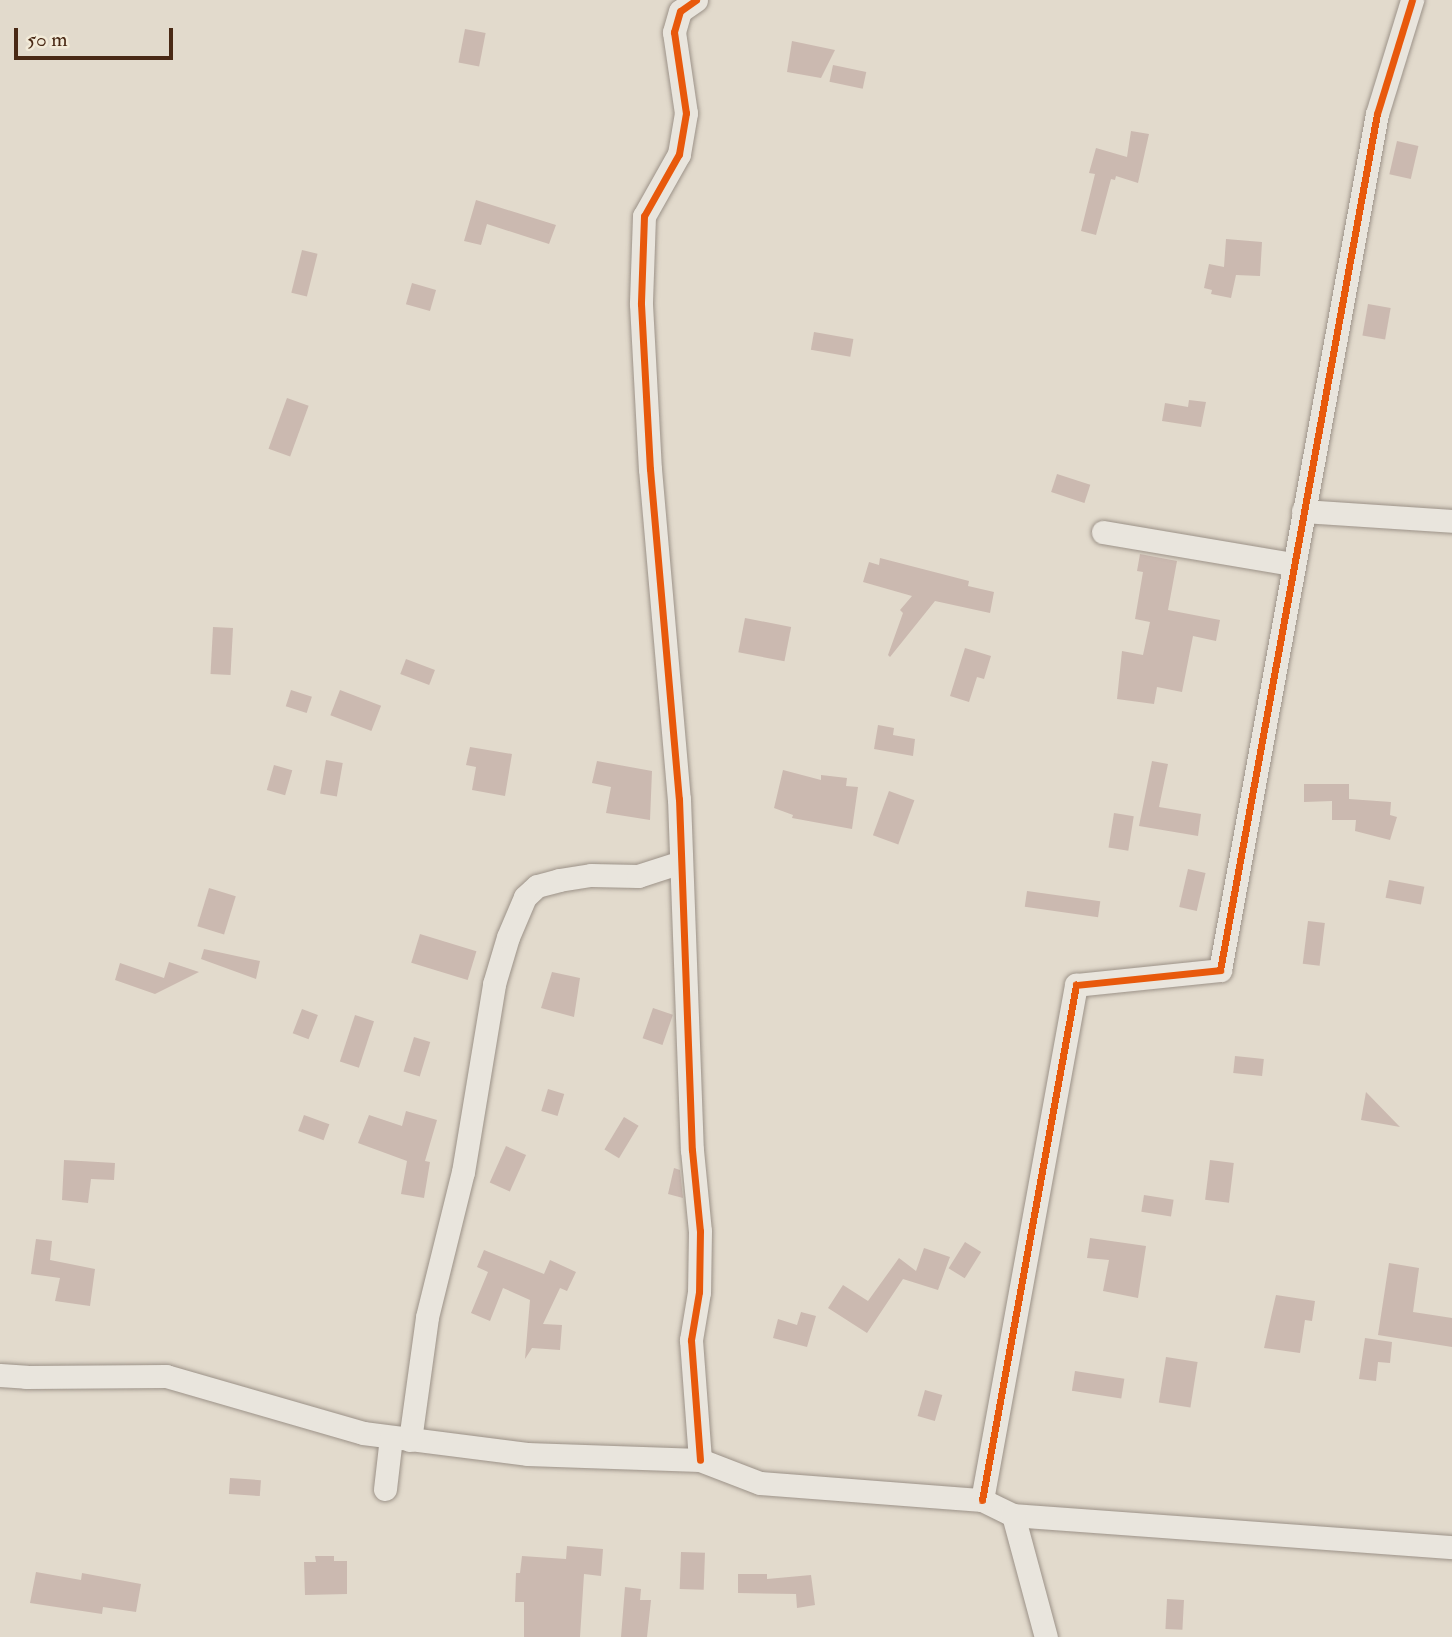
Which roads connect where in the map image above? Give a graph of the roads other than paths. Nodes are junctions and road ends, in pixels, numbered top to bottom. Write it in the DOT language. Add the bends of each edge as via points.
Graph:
graph roads {
  1 [pos="696,0"];
  2 [pos="1412,0"];
  3 [pos="1303,511"];
  4 [pos="1452,522"];
  5 [pos="1103,532"];
  6 [pos="1293,564"];
  7 [pos="681,862"];
  8 [pos="0,1374"];
  9 [pos="401,1438"];
  10 [pos="700,1460"];
  11 [pos="385,1489"];
  12 [pos="982,1500"];
  13 [pos="1013,1515"];
  14 [pos="1452,1546"];
  15 [pos="1046,1637"];
  1 -- 7 [label="street" via="680,12 674,33 686,113 679,154 644,216 641,304 650,469 676,740"];
  2 -- 3 [label="street" via="1377,114"];
  3 -- 4 [label="street"];
  3 -- 6 [label="street"];
  5 -- 6 [label="street"];
  6 -- 12 [label="street" via="1220,970 1076,985"];
  7 -- 9 [label="street" via="638,876 591,874 559,880 537,886 525,897 494,984 463,1172"];
  7 -- 10 [label="street" via="692,1150 700,1231 699,1292 691,1340"];
  8 -- 9 [label="street" via="166,1376 363,1433"];
  9 -- 10 [label="street" via="527,1454"];
  9 -- 11 [label="street"];
  10 -- 12 [label="street" via="760,1483"];
  12 -- 13 [label="street"];
  13 -- 14 [label="street"];
  13 -- 15 [label="street"];
}
